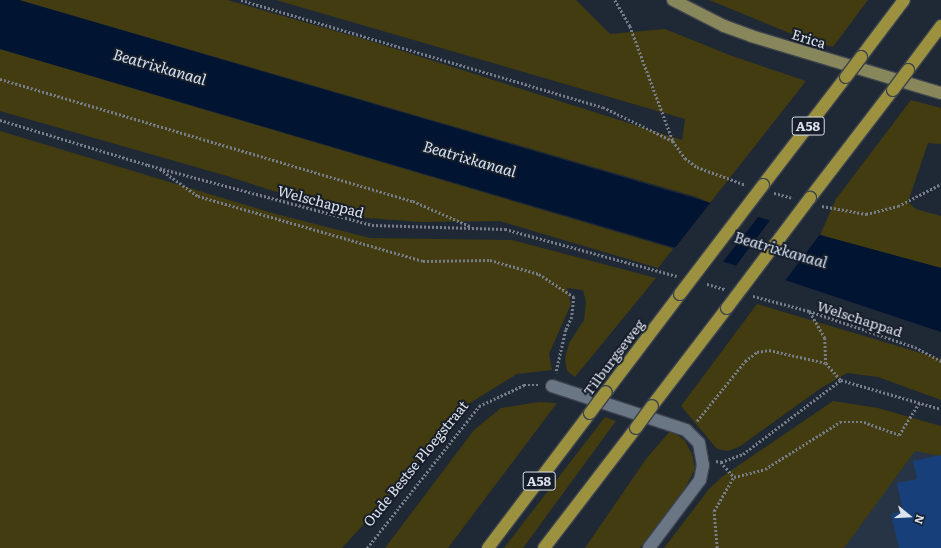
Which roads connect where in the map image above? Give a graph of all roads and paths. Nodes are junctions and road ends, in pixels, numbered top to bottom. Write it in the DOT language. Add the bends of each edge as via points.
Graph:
graph roads {
  1 [pos="241,0"];
  2 [pos="615,0"];
  3 [pos="673,0"];
  4 [pos="904,0"];
  5 [pos="941,26"];
  6 [pos="0,79"];
  7 [pos="941,93"];
  8 [pos="0,120"];
  9 [pos="157,167"];
  10 [pos="474,228"];
  11 [pos="643,267"];
  12 [pos="770,300"];
  13 [pos="809,311"];
  14 [pos="941,361"];
  15 [pos="826,363"];
  16 [pos="841,380"];
  17 [pos="552,386"];
  18 [pos="920,403"];
  19 [pos="941,409"];
  20 [pos="693,431"];
  21 [pos="703,458"];
  22 [pos="721,462"];
  23 [pos="734,477"];
  24 [pos="367,548"];
  25 [pos="488,548"];
  26 [pos="544,548"];
  27 [pos="649,548"];
  28 [pos="717,548"];
  1 -- 2 [label="path" via="603,107 673,142 630,26"];
  3 -- 7 [label="main road, Erica" via="717,23 751,36"];
  4 -- 25 [label="highway, Tilburgseweg / A58, bridge"];
  5 -- 26 [label="highway, bridge"];
  6 -- 10 [label="path" via="413,201"];
  8 -- 9 [label="path, Welschappad"];
  9 -- 10 [label="path, Welschappad" via="372,225"];
  9 -- 17 [label="path" via="198,196 422,261 490,260 539,274 574,297 572,317 566,330"];
  10 -- 11 [label="path, Welschappad" via="505,229"];
  12 -- 13 [label="path, Welschappad"];
  13 -- 14 [label="path, Welschappad" via="916,347"];
  13 -- 15 [label="path" via="826,338"];
  15 -- 16 [label="path"];
  15 -- 20 [label="path" via="769,350 757,352 745,361"];
  16 -- 18 [label="path"];
  16 -- 22 [label="path" via="744,454"];
  17 -- 20 [label="street"];
  17 -- 24 [label="path, Oude Bestse Ploegstraat" via="524,384 479,406"];
  18 -- 19 [label="path"];
  18 -- 23 [label="path" via="900,435 864,422 840,422 765,469"];
  20 -- 21 [label="street"];
  21 -- 22 [label="path"];
  21 -- 27 [label="street" via="700,480"];
  22 -- 23 [label="path"];
  23 -- 28 [label="path" via="714,511"];
}
